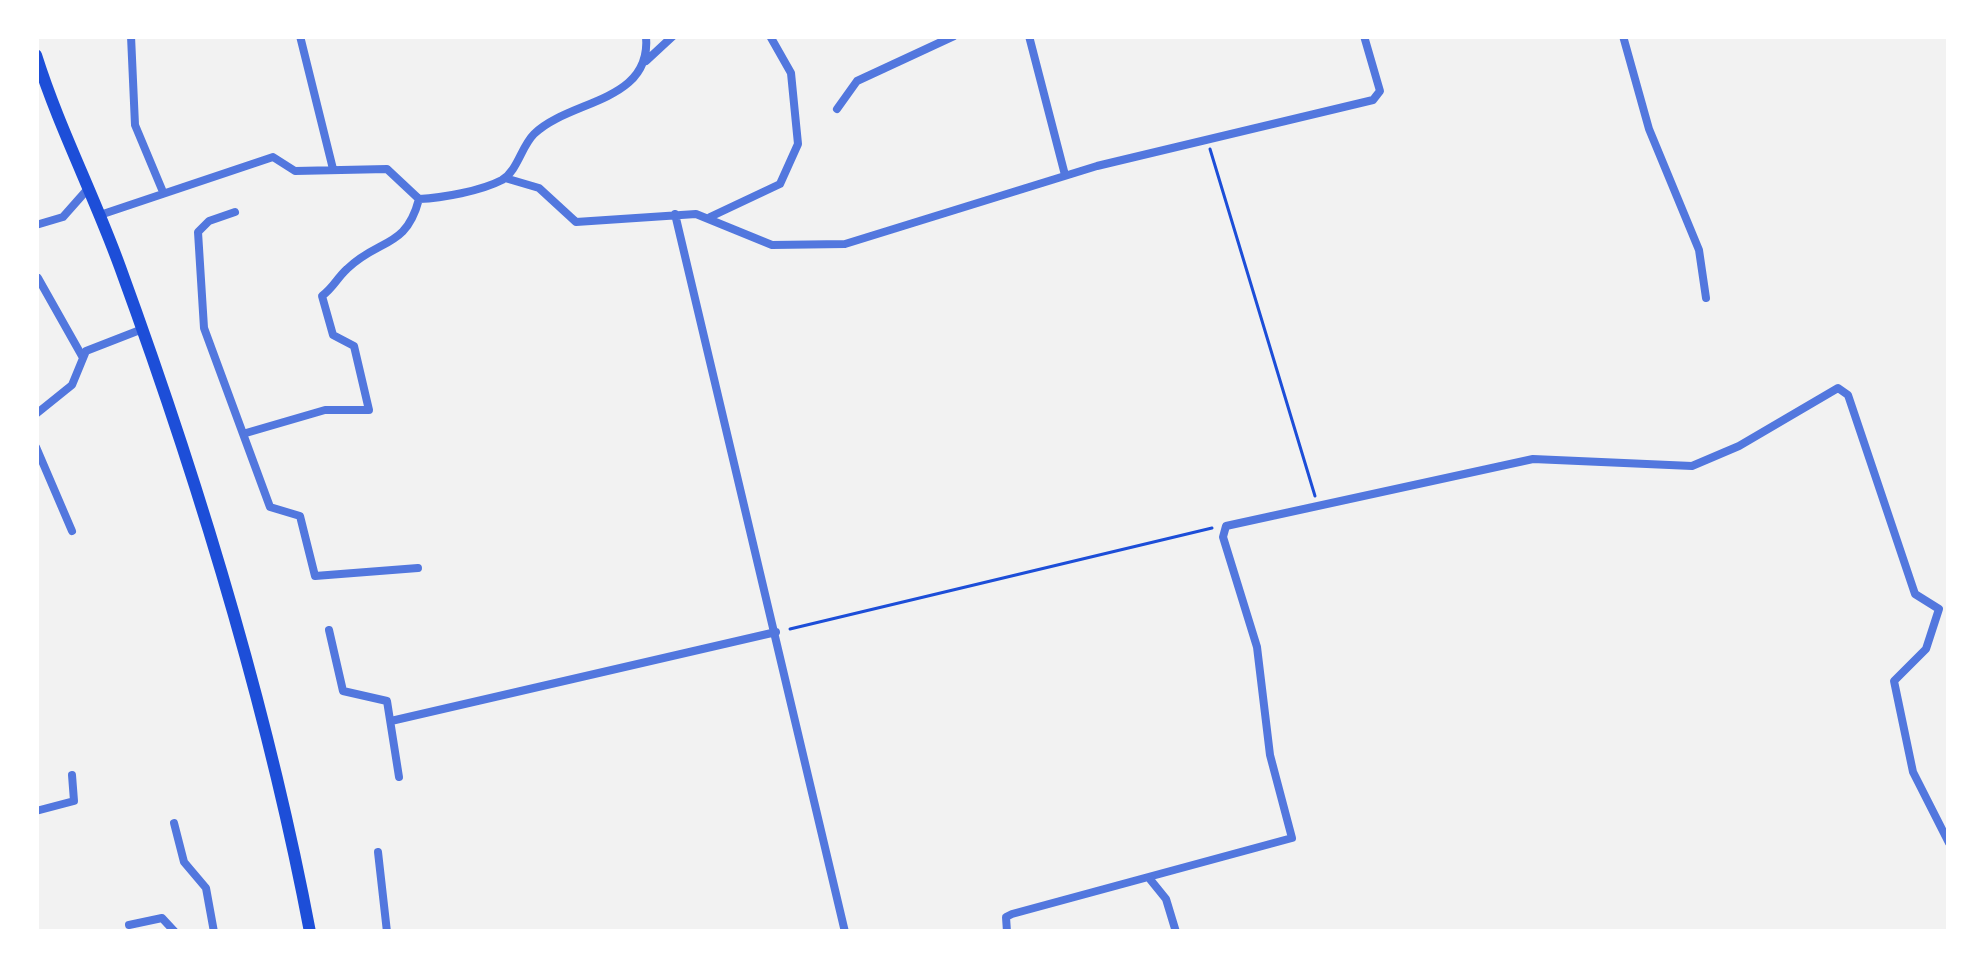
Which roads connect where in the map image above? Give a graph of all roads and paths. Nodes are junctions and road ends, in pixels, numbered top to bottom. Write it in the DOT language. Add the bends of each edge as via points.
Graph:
graph roads {
  1 [pos="131,36"];
  2 [pos="300,36"];
  3 [pos="646,36"];
  4 [pos="673,36"];
  5 [pos="770,36"];
  6 [pos="954,36"];
  7 [pos="1029,36"];
  8 [pos="1364,36"];
  9 [pos="1623,36"];
  10 [pos="36,55"];
  11 [pos="645,62"];
  12 [pos="837,109"];
  13 [pos="1208,141"];
  14 [pos="333,169"];
  15 [pos="1065,176"];
  16 [pos="505,178"];
  17 [pos="86,191"];
  18 [pos="163,192"];
  19 [pos="419,199"];
  20 [pos="235,212"];
  21 [pos="675,214"];
  22 [pos="99,216"];
  23 [pos="708,218"];
  24 [pos="36,225"];
  25 [pos="38,278"];
  26 [pos="1706,298"];
  27 [pos="140,330"];
  28 [pos="82,356"];
  29 [pos="36,414"];
  30 [pos="246,433"];
  31 [pos="36,447"];
  32 [pos="1317,503"];
  33 [pos="1222,530"];
  34 [pos="72,531"];
  35 [pos="418,568"];
  36 [pos="329,630"];
  37 [pos="776,632"];
  38 [pos="391,721"];
  39 [pos="72,775"];
  40 [pos="398,777"];
  41 [pos="36,811"];
  42 [pos="174,823"];
  43 [pos="1949,843"];
  44 [pos="378,852"];
  45 [pos="1149,878"];
  46 [pos="129,925"];
  47 [pos="175,932"];
  48 [pos="214,932"];
  49 [pos="310,932"];
  50 [pos="387,932"];
  51 [pos="845,932"];
  52 [pos="1007,932"];
  53 [pos="1175,932"];
  1 -- 18 [label="street" via="136,125"];
  2 -- 14 [label="street"];
  3 -- 11 [label="street"];
  4 -- 11 [label="street"];
  5 -- 23 [label="street" via="791,73 798,144 780,184"];
  6 -- 12 [label="street" via="857,81"];
  7 -- 15 [label="street"];
  8 -- 13 [label="street" via="1380,91 1372,100"];
  9 -- 26 [label="street" via="1649,129 1699,250"];
  10 -- 17 [label="main road"];
  11 -- 16 [label="street" via="623,88 537,131"];
  13 -- 15 [label="street"];
  13 -- 32 [label="path"];
  14 -- 18 [label="street" via="295,172 273,158"];
  14 -- 19 [label="street" via="387,169"];
  15 -- 23 [label="street" via="832,245 772,245"];
  16 -- 19 [label="street"];
  16 -- 21 [label="street" via="534,185 576,222"];
  17 -- 22 [label="main road"];
  17 -- 24 [label="street" via="63,217"];
  18 -- 22 [label="street"];
  19 -- 30 [label="street" via="409,230 348,267 322,296 336,339 354,346 369,410 313,413"];
  20 -- 30 [label="street" via="198,232 200,304"];
  21 -- 23 [label="street"];
  21 -- 37 [label="street"];
  22 -- 27 [label="main road"];
  25 -- 28 [label="street"];
  27 -- 28 [label="street"];
  27 -- 49 [label="main road" via="255,687"];
  28 -- 29 [label="street" via="72,385"];
  30 -- 35 [label="street" via="270,507 303,521 315,576"];
  31 -- 34 [label="street"];
  32 -- 33 [label="street"];
  32 -- 43 [label="street" via="1551,456 1692,466 1844,390 1915,594 1939,608 1926,649 1894,681 1912,772"];
  33 -- 37 [label="path"];
  33 -- 45 [label="street" via="1257,646 1268,742 1292,838"];
  36 -- 38 [label="street" via="343,691 384,698"];
  37 -- 38 [label="street"];
  37 -- 51 [label="street"];
  38 -- 40 [label="street"];
  39 -- 41 [label="street" via="74,801"];
  42 -- 48 [label="street" via="180,855 206,888"];
  44 -- 50 [label="street"];
  45 -- 52 [label="street" via="1012,914"];
  45 -- 53 [label="street" via="1166,899"];
  46 -- 47 [label="street" via="162,918"];
}
